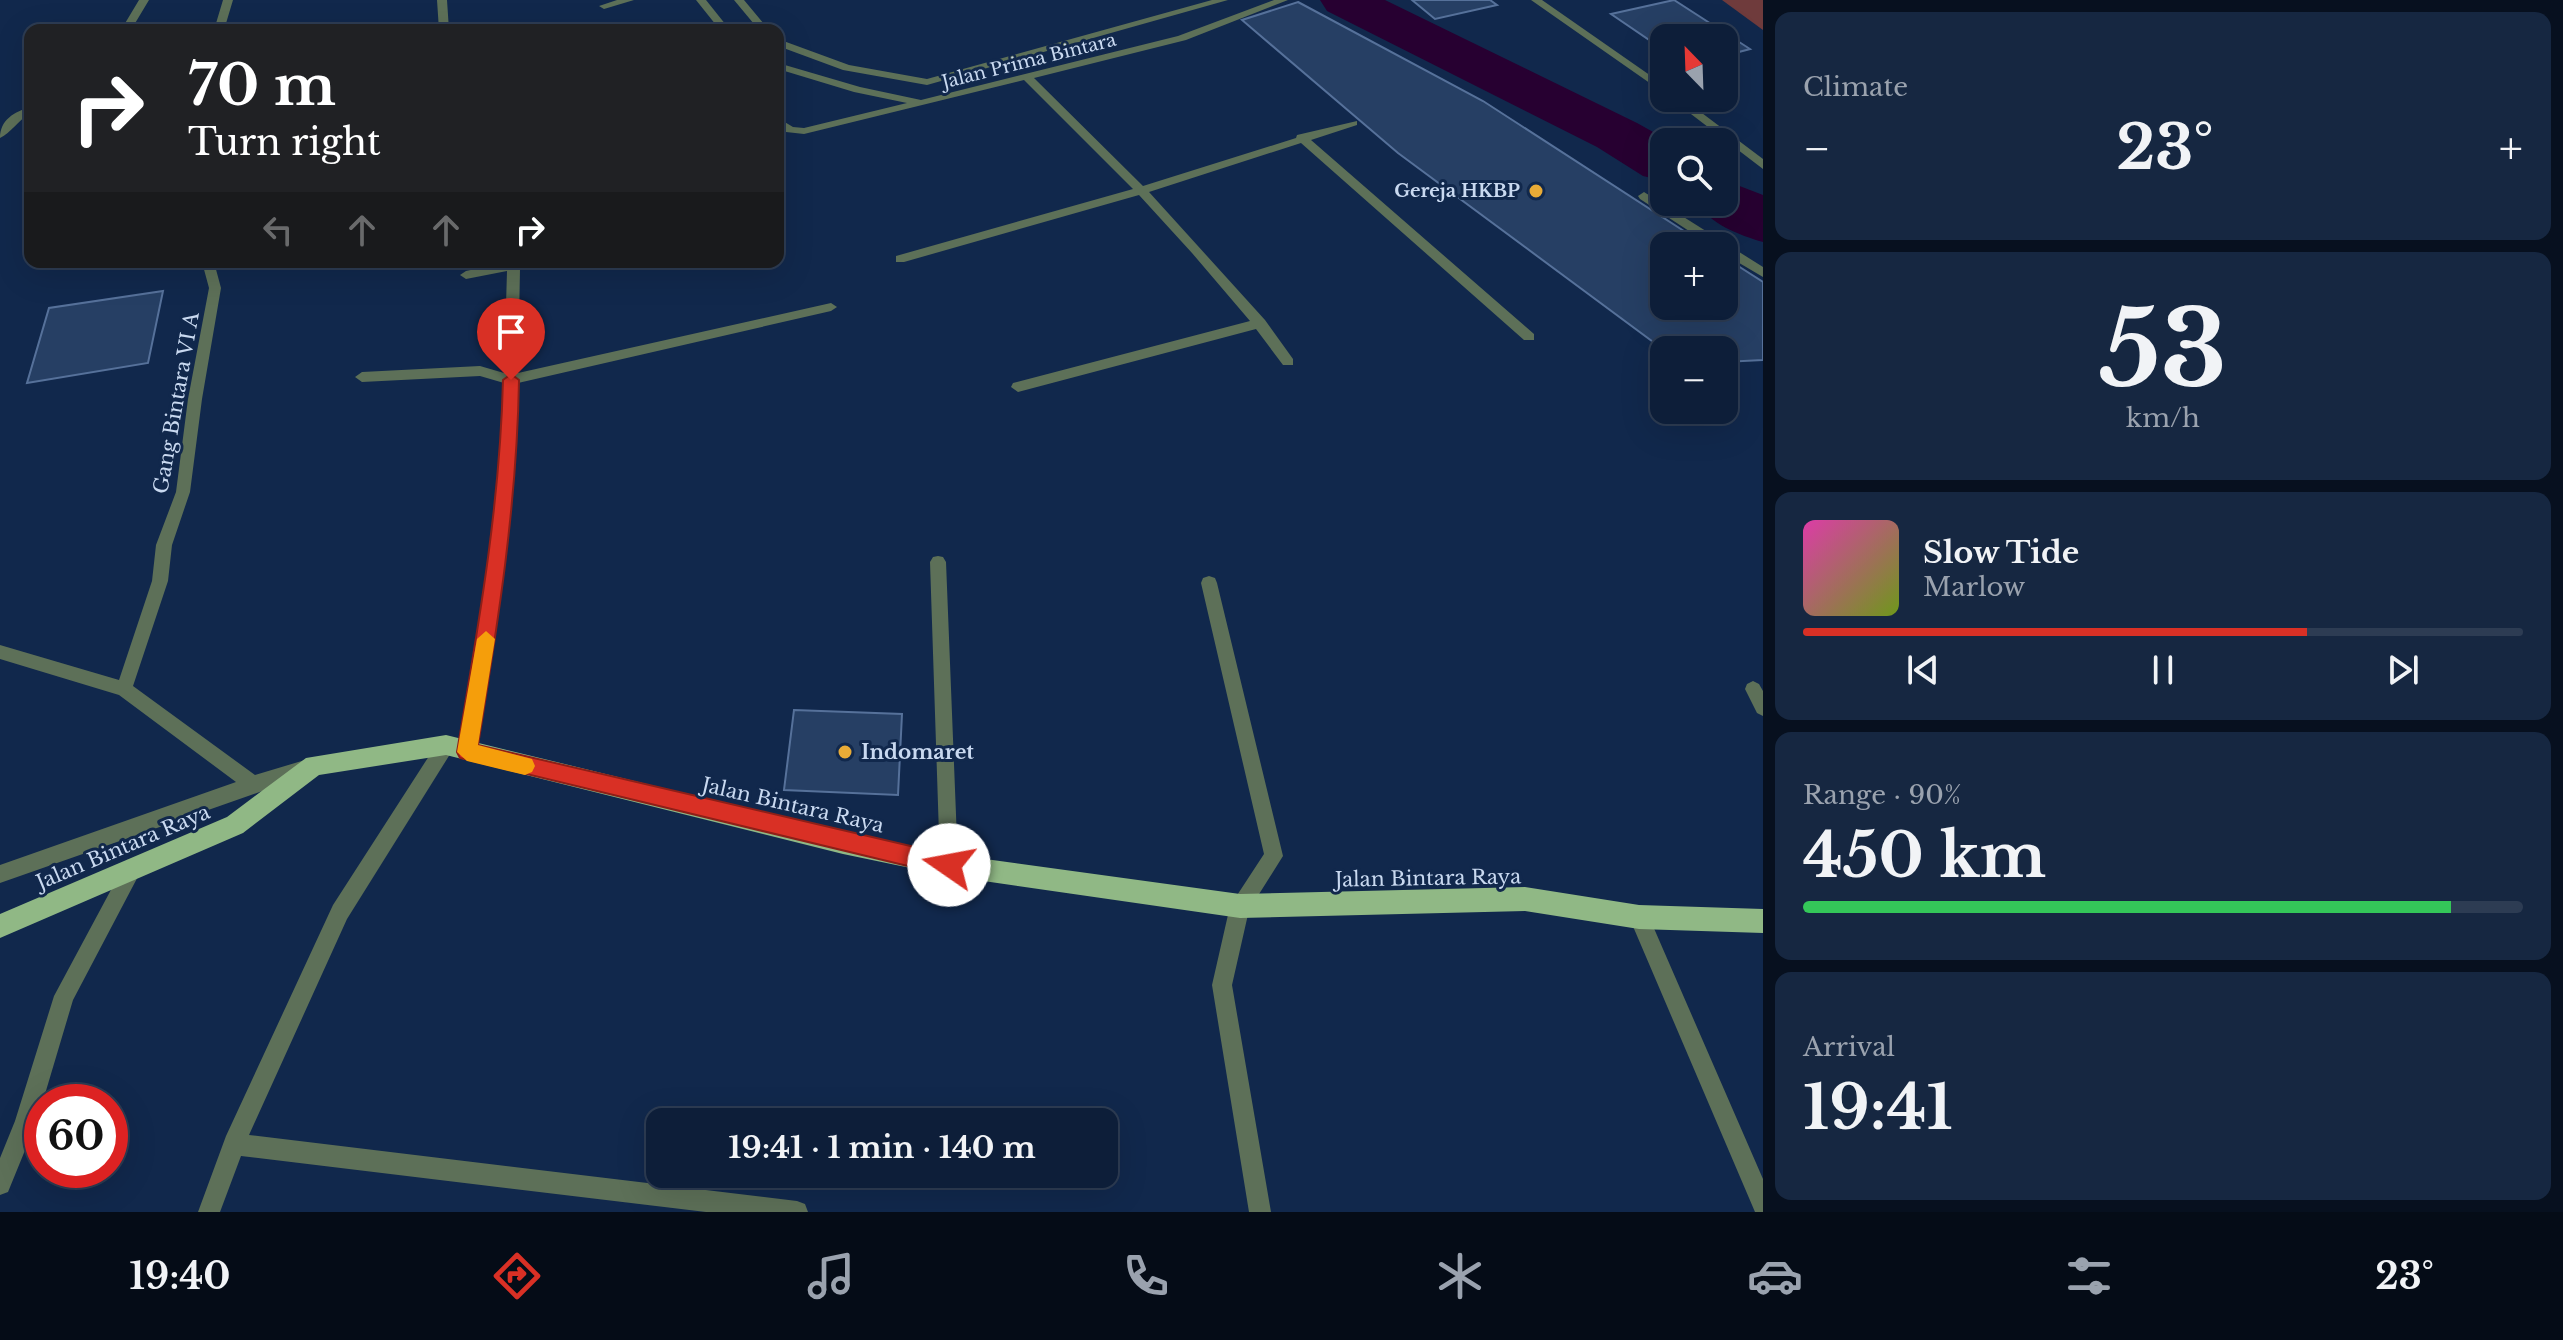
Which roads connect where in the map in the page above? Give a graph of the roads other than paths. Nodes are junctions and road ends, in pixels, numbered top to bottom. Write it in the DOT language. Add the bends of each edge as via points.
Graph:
graph roads {
  1 [pos="144,0"];
  2 [pos="228,0"];
  3 [pos="442,0"];
  4 [pos="629,0"];
  5 [pos="701,0"];
  6 [pos="739,0"];
  7 [pos="1223,0"];
  8 [pos="1283,0"];
  9 [pos="1536,0"];
  10 [pos="604,6"];
  11 [pos="1199,8"];
  12 [pos="130,24"];
  13 [pos="221,24"];
  14 [pos="444,24"];
  15 [pos="720,24"];
  16 [pos="759,24"];
  17 [pos="1223,25"];
  18 [pos="784,44"];
  19 [pos="784,68"];
  20 [pos="1028,78"];
  21 [pos="1650,80"];
  22 [pos="927,82"];
  23 [pos="921,103"];
  24 [pos="1693,112"];
  25 [pos="24,113"];
  26 [pos="0,118"];
  27 [pos="14,118"];
  28 [pos="1353,123"];
  29 [pos="784,126"];
  30 [pos="0,135"];
  31 [pos="1301,137"];
  32 [pos="1763,165"];
  33 [pos="1143,190"];
  34 [pos="1644,196"];
  35 [pos="1700,232"];
  36 [pos="1738,257"];
  37 [pos="900,259"];
  38 [pos="210,268"];
  39 [pos="497,268"];
  40 [pos="514,268"];
  41 [pos="1763,273"];
  42 [pos="466,275"];
  43 [pos="831,307"];
  44 [pos="1260,323"];
  45 [pos="1529,337"];
  46 [pos="1288,362"];
  47 [pos="362,377"];
  48 [pos="511,380"];
  49 [pos="1018,387"];
  50 [pos="938,562"];
  51 [pos="1209,583"];
  52 [pos="0,652"];
  53 [pos="124,689"];
  54 [pos="1753,689"];
  55 [pos="1763,708"];
  56 [pos="457,748"];
  57 [pos="314,765"];
  58 [pos="253,784"];
  59 [pos="949,865"];
  60 [pos="134,867"];
  61 [pos="0,874"];
  62 [pos="1240,906"];
  63 [pos="1639,917"];
  64 [pos="1763,921"];
  65 [pos="0,926"];
  66 [pos="234,1144"];
  67 [pos="0,1184"];
  68 [pos="1761,1194"];
  69 [pos="209,1212"];
  70 [pos="797,1212"];
  71 [pos="1260,1212"];
  1 -- 12 [label="street"];
  2 -- 13 [label="street"];
  3 -- 14 [label="street"];
  4 -- 10 [label="street"];
  5 -- 15 [label="street"];
  6 -- 16 [label="street"];
  7 -- 11 [label="street, Jalan Prima Bintara"];
  8 -- 17 [label="street, Jalan Prima Bintara"];
  9 -- 21 [label="street"];
  11 -- 17 [label="street"];
  11 -- 22 [label="street, Jalan Prima Bintara"];
  17 -- 20 [label="street, Jalan Prima Bintara"];
  18 -- 22 [label="street, Jalan Prima Bintara" via="847,68"];
  19 -- 23 [label="street, Jalan Prima Bintara"];
  20 -- 23 [label="street, Jalan Prima Bintara"];
  20 -- 33 [label="street"];
  22 -- 23 [label="street"];
  23 -- 29 [label="street" via="804,131"];
  24 -- 32 [label="street"];
  25 -- 27 [label="street"];
  26 -- 27 [label="street"];
  27 -- 30 [label="street"];
  28 -- 31 [label="street"];
  31 -- 33 [label="street"];
  31 -- 45 [label="street"];
  33 -- 37 [label="street"];
  33 -- 44 [label="street"];
  34 -- 35 [label="street"];
  36 -- 41 [label="street"];
  38 -- 53 [label="street, Gang Bintara VI A" via="215,288 183,492"];
  39 -- 42 [label="street"];
  40 -- 48 [label="street"];
  43 -- 48 [label="street"];
  44 -- 46 [label="street"];
  44 -- 49 [label="street"];
  47 -- 48 [label="street" via="480,371"];
  48 -- 56 [label="street" via="498,563"];
  50 -- 59 [label="street"];
  51 -- 62 [label="street" via="1274,856"];
  52 -- 53 [label="street"];
  53 -- 58 [label="street"];
  54 -- 55 [label="street"];
  56 -- 57 [label="main road, Jalan Bintara Raya"];
  56 -- 59 [label="main road, Jalan Bintara Raya"];
  56 -- 66 [label="street" via="340,912"];
  57 -- 58 [label="street"];
  57 -- 60 [label="main road, Jalan Bintara Raya" via="235,825"];
  58 -- 61 [label="street"];
  59 -- 62 [label="main road, Jalan Bintara Raya"];
  60 -- 65 [label="main road, Jalan Bintara Raya"];
  60 -- 67 [label="street" via="64,996 26,1121"];
  62 -- 63 [label="main road, Jalan Bintara Raya" via="1525,899"];
  62 -- 71 [label="street" via="1222,985"];
  63 -- 64 [label="main road, Jalan Bintara Raya"];
  63 -- 68 [label="street"];
  66 -- 69 [label="street"];
  66 -- 70 [label="street"];
}
